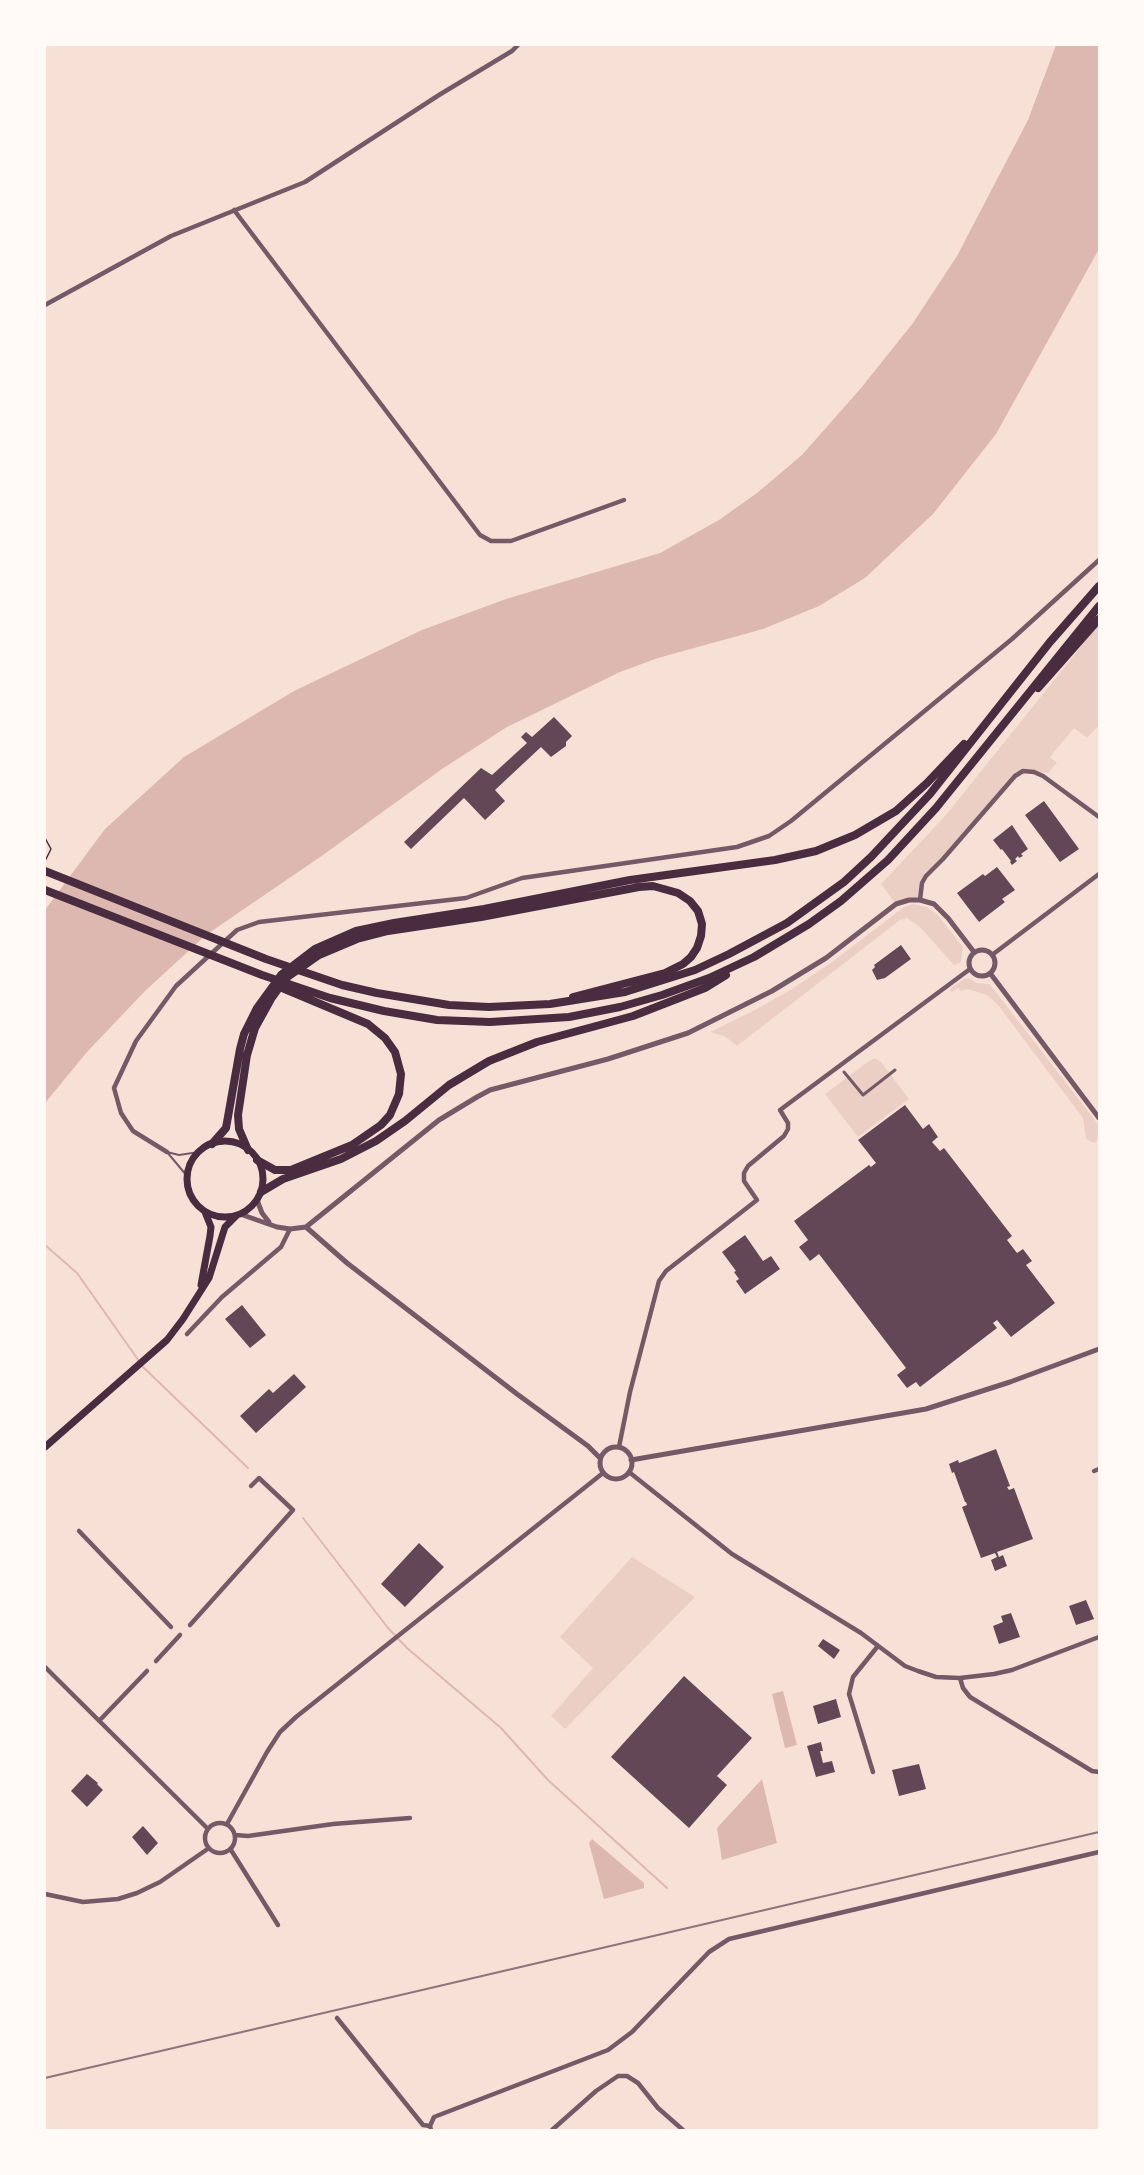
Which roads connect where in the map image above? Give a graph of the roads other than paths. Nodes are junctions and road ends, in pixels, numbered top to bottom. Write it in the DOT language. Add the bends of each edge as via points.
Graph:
graph roads {
  1 [pos="518,45"];
  2 [pos="234,210"];
  3 [pos="45,305"];
  4 [pos="624,500"];
  5 [pos="1099,560"];
  6 [pos="1099,586"];
  7 [pos="1099,606"];
  8 [pos="1099,620"];
  9 [pos="997,709"];
  10 [pos="998,730"];
  11 [pos="1099,817"];
  12 [pos="45,871"];
  13 [pos="1099,874"];
  14 [pos="45,890"];
  15 [pos="920,900"];
  16 [pos="974,952"];
  17 [pos="992,955"];
  18 [pos="754,957"];
  19 [pos="970,969"];
  20 [pos="990,973"];
  21 [pos="302,993"];
  22 [pos="550,1004"];
  23 [pos="895,1070"];
  24 [pos="844,1072"];
  25 [pos="1099,1118"];
  26 [pos="212,1144"];
  27 [pos="248,1150"];
  28 [pos="167,1152"];
  29 [pos="199,1152"];
  30 [pos="257,1160"];
  31 [pos="187,1176"];
  32 [pos="259,1196"];
  33 [pos="205,1212"];
  34 [pos="238,1215"];
  35 [pos="270,1223"];
  36 [pos="306,1227"];
  37 [pos="290,1229"];
  38 [pos="198,1293"];
  39 [pos="186,1334"];
  40 [pos="1099,1348"];
  41 [pos="45,1447"];
  42 [pos="619,1447"];
  43 [pos="600,1458"];
  44 [pos="632,1460"];
  45 [pos="629,1472"];
  46 [pos="603,1473"];
  47 [pos="251,1486"];
  48 [pos="79,1532"];
  49 [pos="190,1625"];
  50 [pos="171,1627"];
  51 [pos="180,1635"];
  52 [pos="1099,1637"];
  53 [pos="878,1646"];
  54 [pos="156,1661"];
  55 [pos="45,1667"];
  56 [pos="147,1671"];
  57 [pos="960,1678"];
  58 [pos="99,1720"];
  59 [pos="873,1772"];
  60 [pos="1099,1772"];
  61 [pos="410,1818"];
  62 [pos="227,1824"];
  63 [pos="208,1829"];
  64 [pos="235,1835"];
  65 [pos="209,1848"];
  66 [pos="231,1850"];
  67 [pos="1099,1852"];
  68 [pos="45,1894"];
  69 [pos="278,1925"];
  70 [pos="337,2018"];
  71 [pos="431,2128"];
  72 [pos="552,2130"];
  73 [pos="683,2130"];
  1 -- 2 [label="street" via="305,182"];
  2 -- 3 [label="street" via="171,236"];
  2 -- 4 [label="street" via="480,536 491,541 511,541"];
  5 -- 28 [label="street" via="1012,639 769,836 737,847 522,878 466,898 259,922 237,930 176,987 136,1041 114,1088 121,1113 133,1131"];
  6 -- 9 [label="highway"];
  7 -- 10 [label="highway"];
  8 -- 10 [label="highway"];
  9 -- 22 [label="highway" via="930,794 871,857 787,923 695,970 625,992"];
  9 -- 26 [label="highway" via="911,798 876,824 837,844 796,856 630,880 394,923 356,932 315,949 281,975 256,1008 240,1049 226,1128"];
  10 -- 18 [label="highway" via="936,808 879,868 809,924"];
  11 -- 15 [label="street" via="1043,776 1023,771 926,876"];
  12 -- 22 [label="highway" via="266,959 377,993 449,1005"];
  13 -- 17 [label="street"];
  14 -- 21 [label="highway"];
  15 -- 16 [label="street" via="934,904"];
  15 -- 36 [label="street" via="896,904 825,958 772,991 688,1033 490,1090 439,1120"];
  16 -- 17 [label="street" via="981,950"];
  16 -- 19 [label="street" via="969,960"];
  17 -- 20 [label="street" via="994,966"];
  18 -- 21 [label="highway" via="662,995 570,1017 490,1023 412,1016"];
  18 -- 32 [label="highway" via="705,988 633,1016 537,1042 489,1060 376,1141 341,1159 283,1179"];
  19 -- 20 [label="street" via="979,975"];
  19 -- 42 [label="street" via="780,1110 788,1129 744,1173 744,1181 758,1200 666,1271 659,1281"];
  20 -- 25 [label="street"];
  21 -- 30 [label="highway" via="368,1024 385,1038 395,1052 401,1074 399,1094 381,1125 352,1144 291,1170 275,1170"];
  22 -- 27 [label="highway" via="664,973 683,964 697,948 701,936 698,911 678,893 653,886 639,887 388,931 319,955 286,978 255,1028 238,1115"];
  23 -- 24 [label="street" via="862,1095"];
  26 -- 27 [label="main road" via="235,1143"];
  26 -- 29 [label="main road"];
  27 -- 30 [label="main road"];
  28 -- 29 [label="lane"];
  28 -- 31 [label="lane"];
  29 -- 31 [label="main road"];
  30 -- 32 [label="main road" via="262,1176"];
  31 -- 33 [label="main road" via="191,1196"];
  32 -- 34 [label="main road"];
  32 -- 35 [label="street" via="262,1213"];
  33 -- 34 [label="main road" via="220,1217"];
  33 -- 38 [label="main road" via="211,1227"];
  34 -- 35 [label="street"];
  34 -- 38 [label="main road" via="225,1227 214,1266"];
  35 -- 37 [label="street"];
  36 -- 37 [label="street"];
  36 -- 43 [label="street"];
  37 -- 39 [label="street" via="281,1247"];
  38 -- 41 [label="main road" via="167,1340"];
  40 -- 44 [label="street" via="926,1409"];
  42 -- 43 [label="street" via="610,1448"];
  42 -- 44 [label="street"];
  43 -- 46 [label="street"];
  44 -- 45 [label="street"];
  45 -- 46 [label="street" via="616,1479"];
  45 -- 53 [label="street" via="732,1554"];
  46 -- 62 [label="street" via="280,1732"];
  47 -- 49 [label="street" via="258,1478 293,1510"];
  48 -- 50 [label="street"];
  51 -- 54 [label="street"];
  52 -- 57 [label="street" via="1012,1670"];
  53 -- 57 [label="street" via="905,1666 936,1677"];
  53 -- 59 [label="street" via="853,1677 849,1694"];
  55 -- 58 [label="street"];
  56 -- 58 [label="street"];
  57 -- 60 [label="street" via="970,1697"];
  58 -- 63 [label="street"];
  61 -- 64 [label="street"];
  62 -- 63 [label="street"];
  62 -- 64 [label="street"];
  63 -- 65 [label="street" via="205,1841"];
  64 -- 66 [label="street"];
  65 -- 66 [label="street" via="217,1853"];
  65 -- 68 [label="street" via="160,1882 118,1899 83,1902"];
  66 -- 69 [label="street"];
  67 -- 71 [label="street" via="729,1939 708,1952 632,2032 608,2050 434,2117"];
  70 -- 71 [label="street" via="423,2126"];
  72 -- 73 [label="street" via="618,2076 638,2083"];
}
